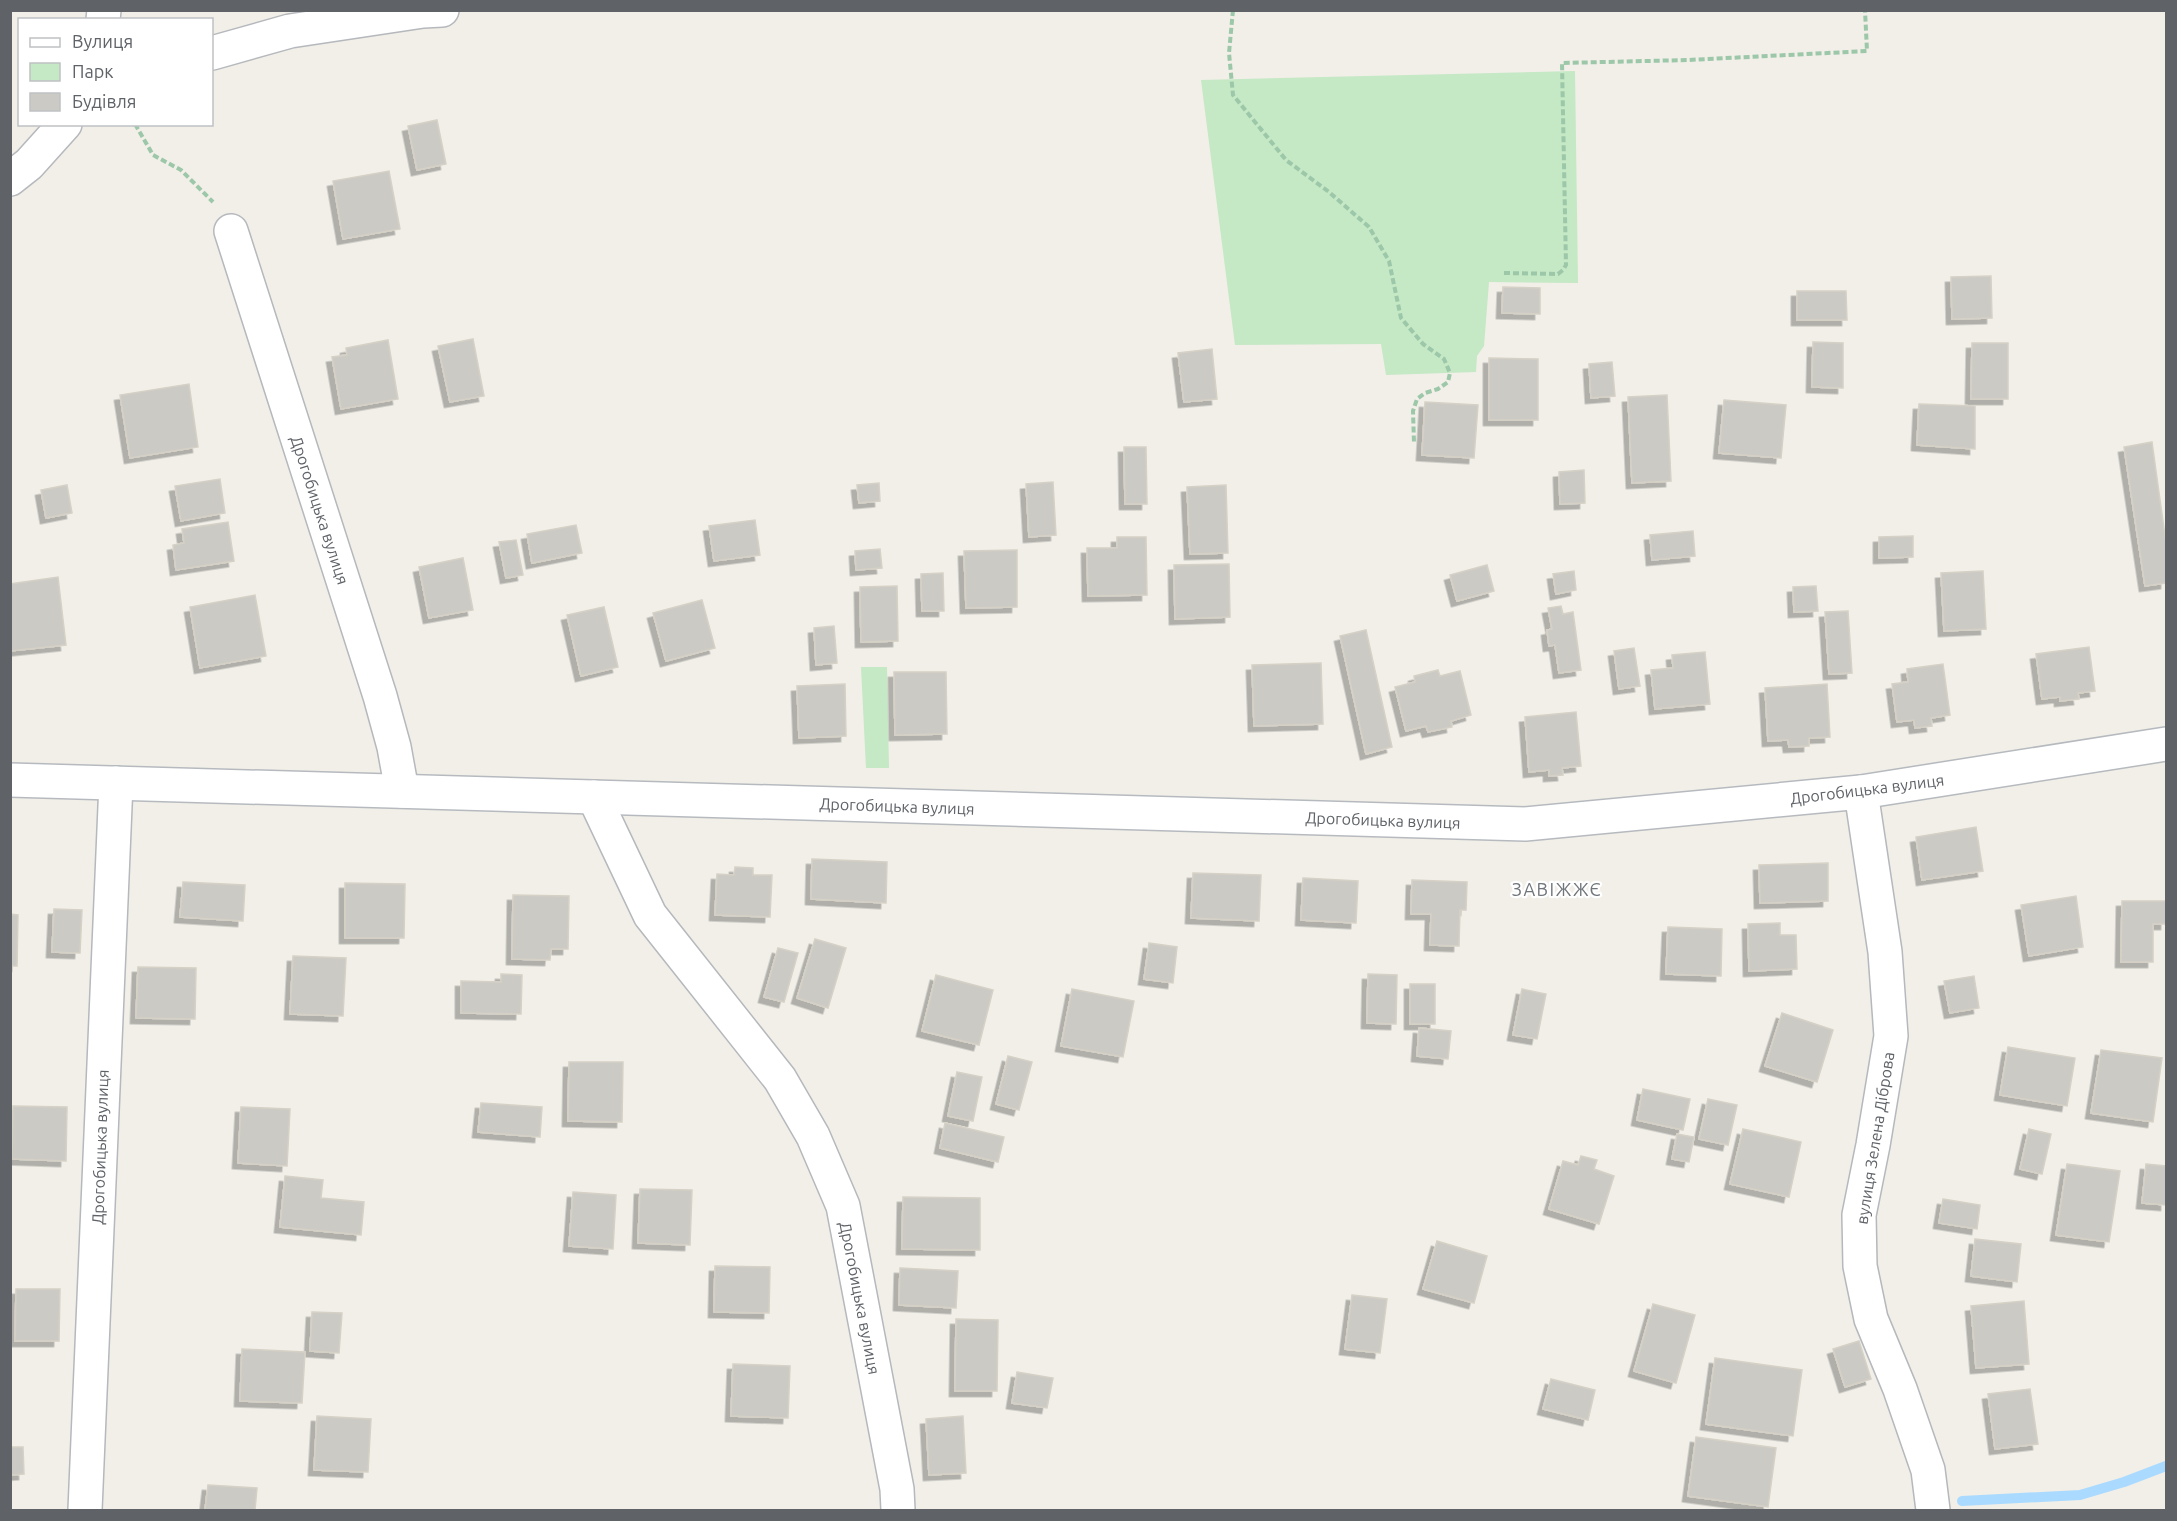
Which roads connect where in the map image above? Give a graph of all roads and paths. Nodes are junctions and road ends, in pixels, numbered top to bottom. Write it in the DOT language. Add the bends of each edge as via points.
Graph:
graph roads {
  1 [pos="442,10"];
  2 [pos="1233,10"];
  3 [pos="1865,10"];
  4 [pos="213,53"];
  5 [pos="63,126"];
  6 [pos="136,126"];
  7 [pos="10,179"];
  8 [pos="231,231"];
  9 [pos="1504,273"];
  10 [pos="1414,443"];
  11 [pos="2166,744"];
  12 [pos="10,780"];
  13 [pos="116,783"];
  14 [pos="402,791"];
  15 [pos="1861,792"];
  16 [pos="594,797"];
  17 [pos="86,1510"];
  18 [pos="898,1510"];
  19 [pos="1933,1510"];
  1 -- 4 [label="street" via="290,31"];
  2 -- 10 [label="path" via="1229,54 1233,95 1286,160 1369,227 1389,261 1401,318 1423,344 1444,359 1450,373 1448,382 1417,399 1413,411"];
  3 -- 9 [label="path" via="1867,51 1562,63 1566,265 1558,274"];
  5 -- 7 [label="street"];
  6 -- 8 [label="path" via="153,155 181,170 212,200"];
  8 -- 14 [label="street, Дрогобицька вулиця" via="380,696"];
  11 -- 15 [label="street, Дрогобицька вулиця"];
  12 -- 13 [label="street, Дрогобицька вулиця"];
  13 -- 14 [label="street, Дрогобицька вулиця"];
  13 -- 17 [label="street, Дрогобицька вулиця"];
  14 -- 16 [label="street, Дрогобицька вулиця"];
  15 -- 16 [label="street, Дрогобицька вулиця" via="1526,824"];
  15 -- 19 [label="street, вулиця Зелена Діброва" via="1885,952 1891,1036 1859,1215 1860,1266 1871,1318 1928,1470"];
  16 -- 18 [label="street, Дрогобицька вулиця" via="650,915 780,1079 813,1136 843,1206"];
}
